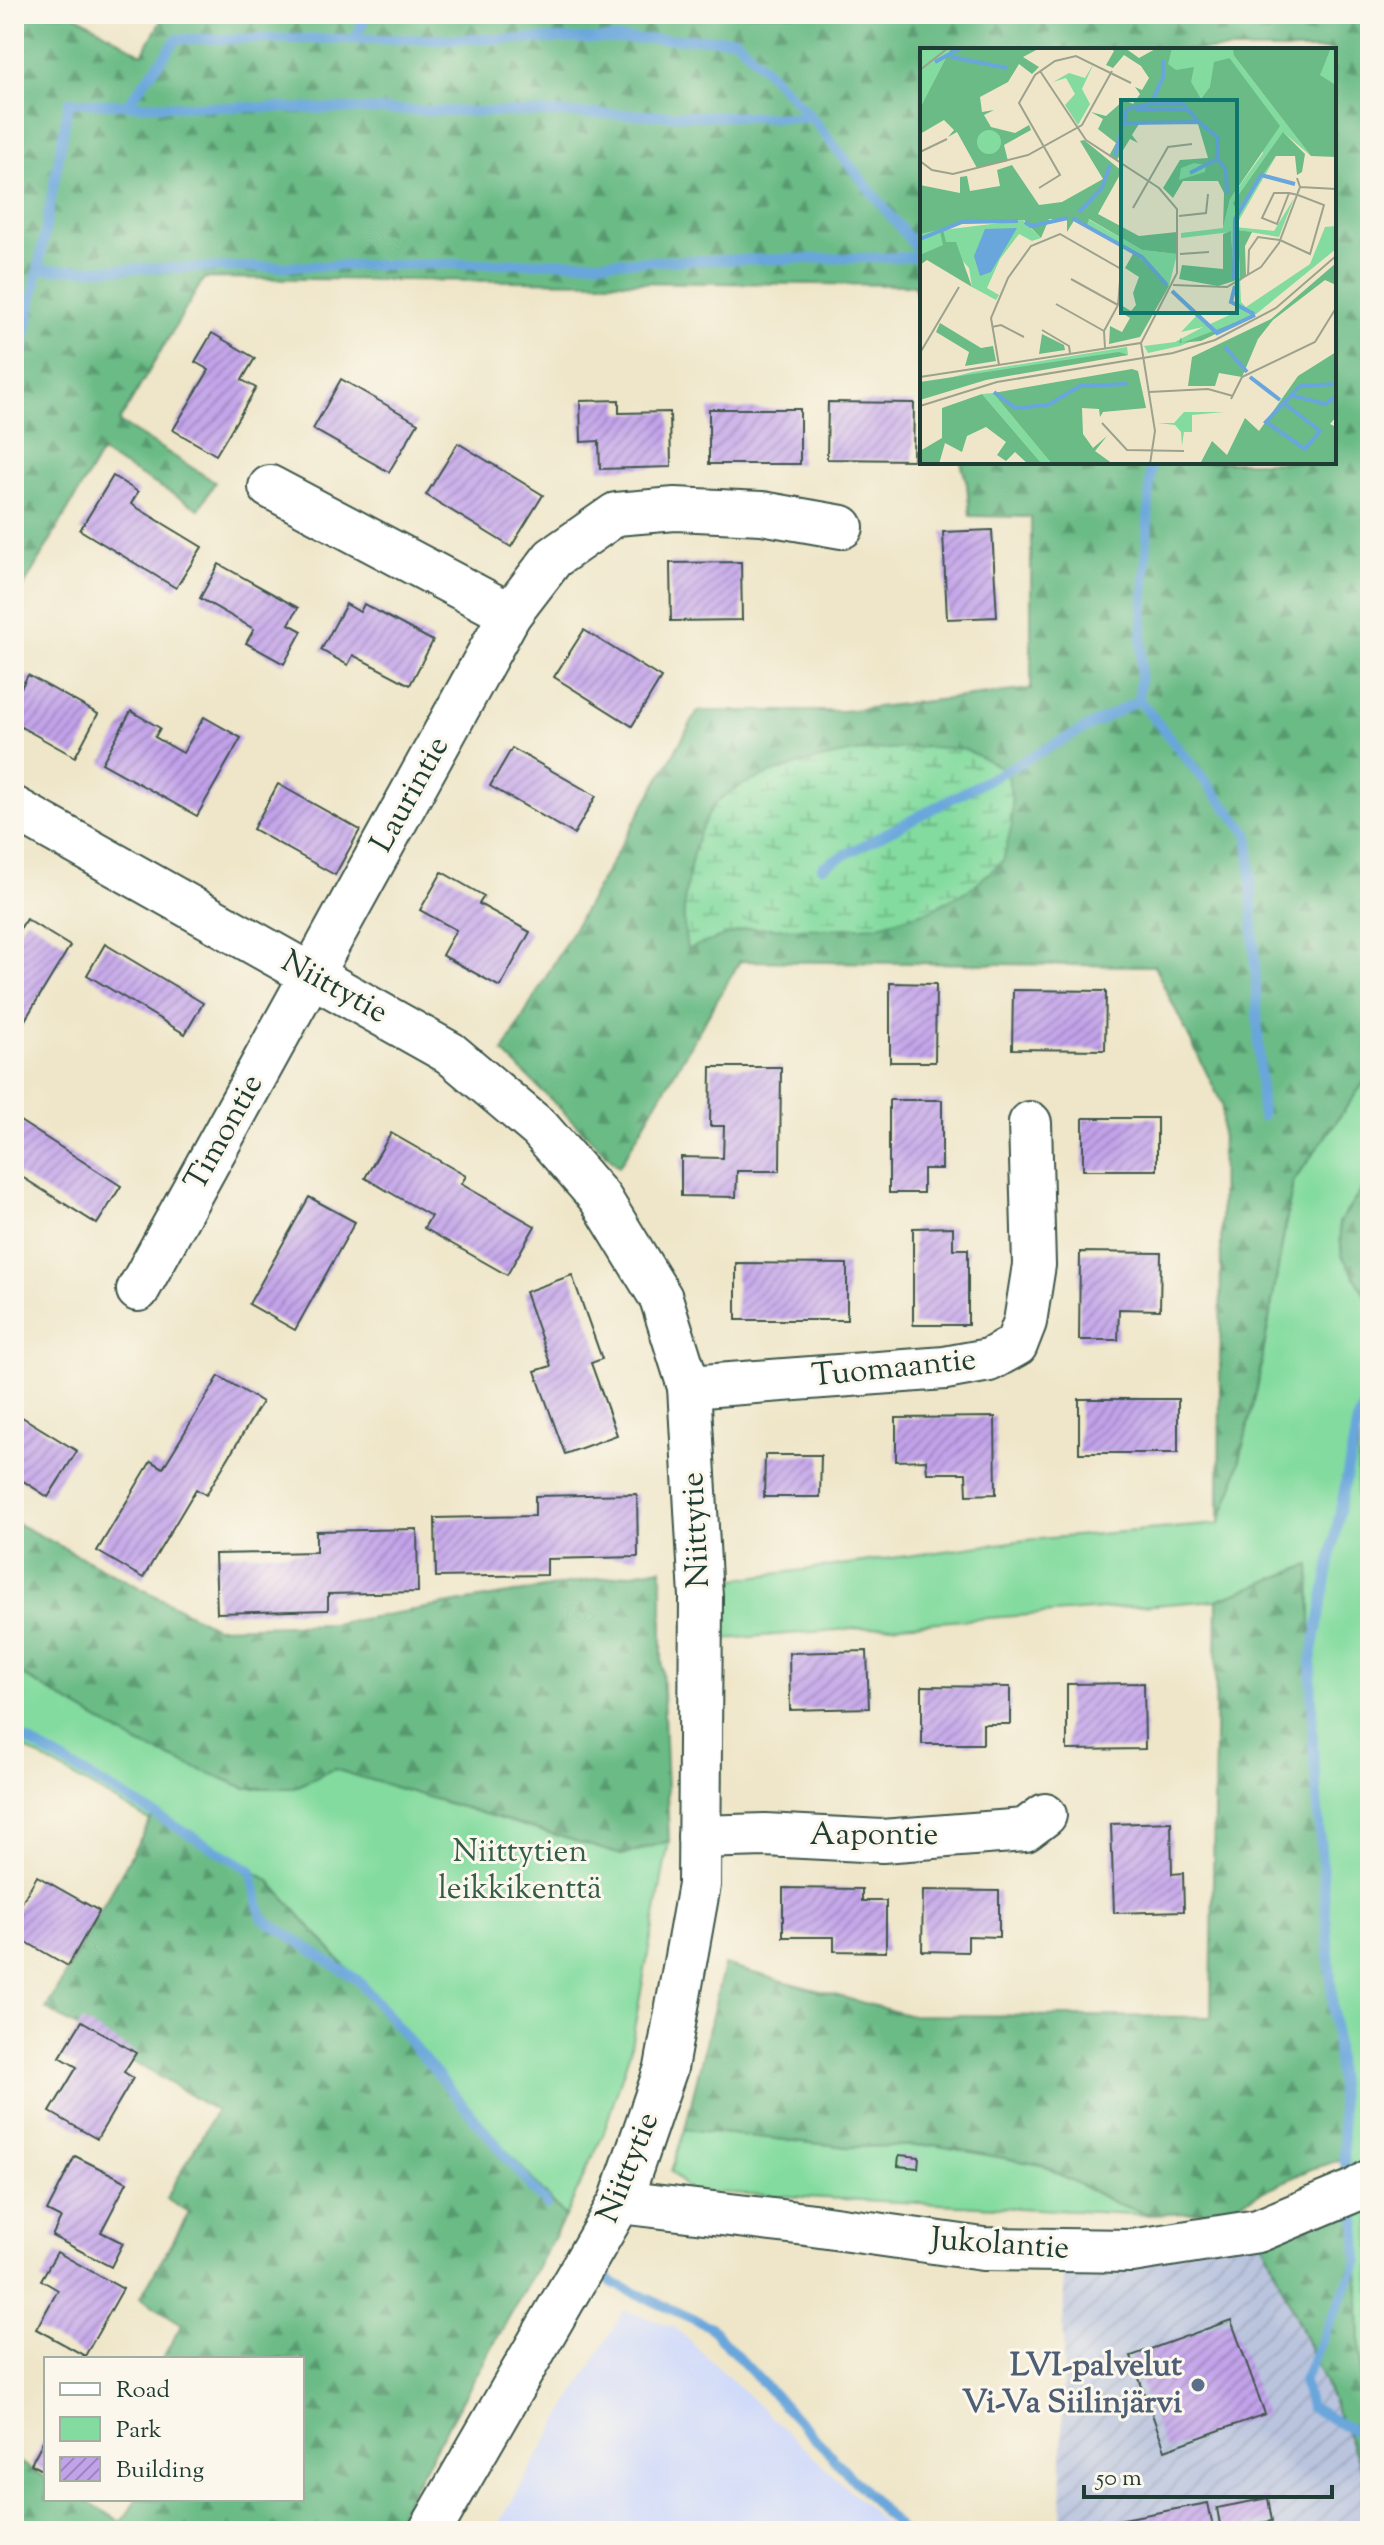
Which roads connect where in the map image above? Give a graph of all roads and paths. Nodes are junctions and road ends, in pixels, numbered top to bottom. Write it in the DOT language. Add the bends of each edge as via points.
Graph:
graph roads {
  1 [pos="270,487"];
  2 [pos="842,527"];
  3 [pos="510,614"];
  4 [pos="14,808"];
  5 [pos="311,976"];
  6 [pos="1030,1123"];
  7 [pos="138,1290"];
  8 [pos="689,1387"];
  9 [pos="1045,1815"];
  10 [pos="699,1837"];
  11 [pos="1370,2181"];
  12 [pos="620,2202"];
  13 [pos="430,2531"];
  1 -- 3 [label="street"];
  2 -- 3 [label="street, Laurintie" via="762,513 675,509 616,514 553,558"];
  3 -- 5 [label="street, Laurintie"];
  4 -- 5 [label="street, Niittytie"];
  5 -- 7 [label="street, Timontie"];
  5 -- 8 [label="street, Niittytie" via="450,1053 540,1129 600,1198 661,1298"];
  6 -- 8 [label="street, Tuomaantie" via="1034,1265 1016,1345 989,1360 945,1368"];
  8 -- 10 [label="street, Niittytie" via="701,1597"];
  9 -- 10 [label="street, Aapontie" via="1025,1830 882,1841"];
  10 -- 12 [label="street, Niittytie" via="699,1885 666,2068"];
  11 -- 12 [label="street, Jukolantie" via="1258,2231 1132,2251 983,2249"];
  12 -- 13 [label="street, Niittytie"];
}
